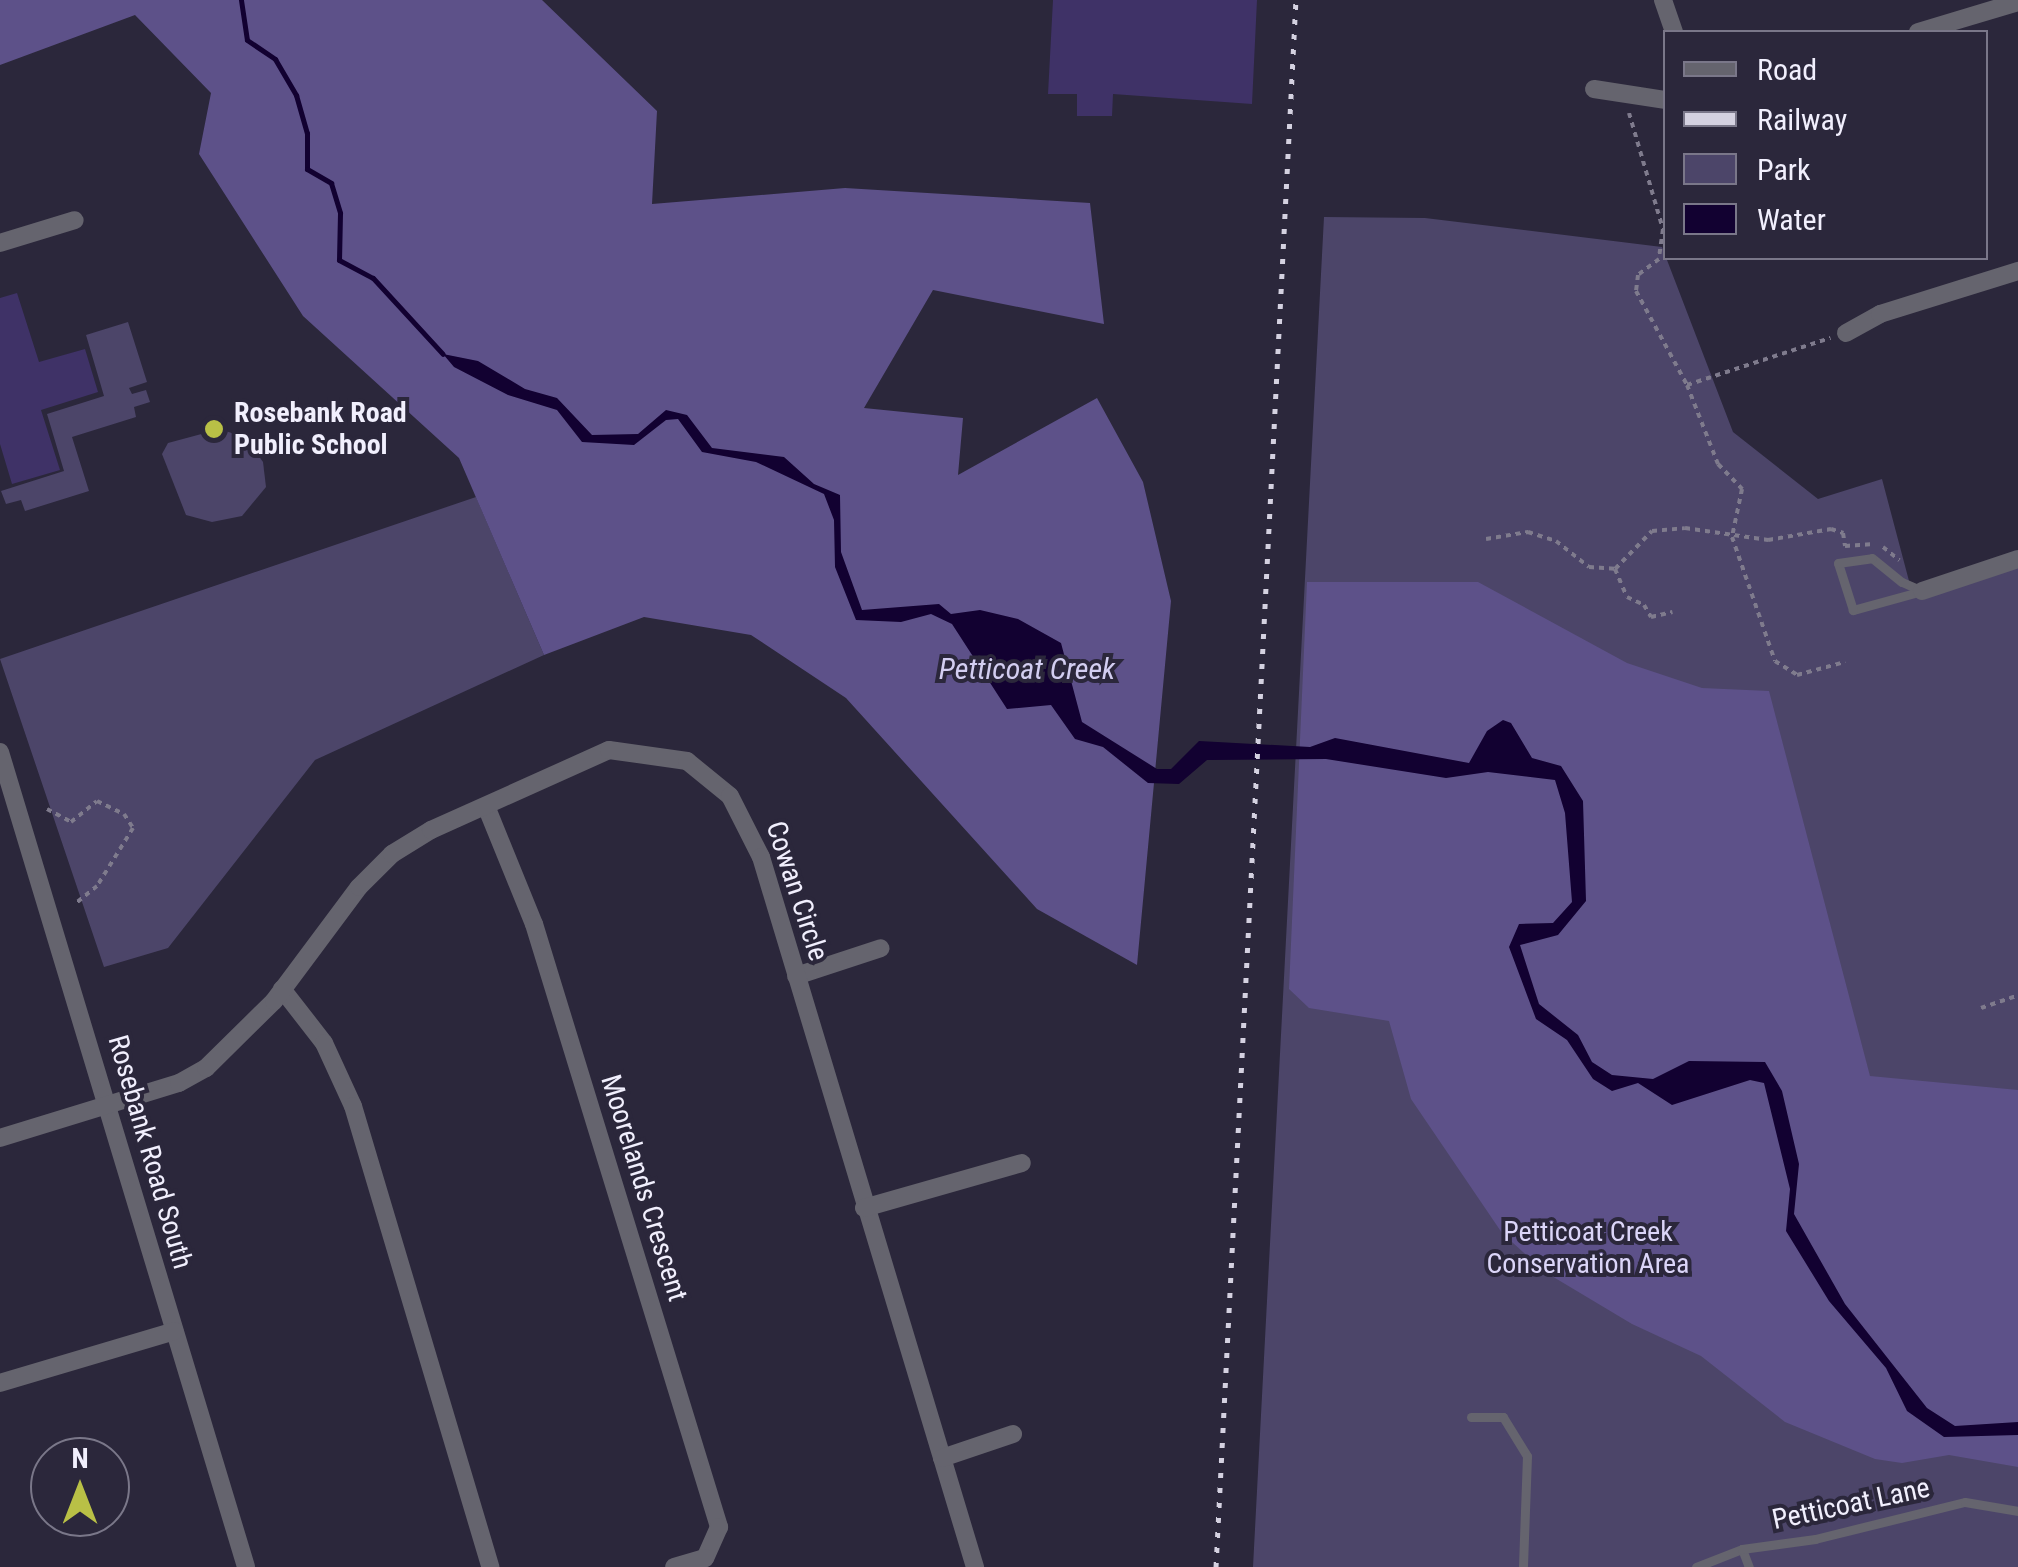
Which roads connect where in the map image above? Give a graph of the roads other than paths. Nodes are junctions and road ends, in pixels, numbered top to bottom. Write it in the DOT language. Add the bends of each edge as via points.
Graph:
graph roads {
  1 [pos="1663,0"];
  2 [pos="2018,2"];
  3 [pos="1673,30"];
  4 [pos="1925,30"];
  5 [pos="1594,89"];
  6 [pos="1663,100"];
  7 [pos="75,220"];
  8 [pos="0,242"];
  9 [pos="2018,272"];
  10 [pos="1846,333"];
  11 [pos="2018,559"];
  12 [pos="1922,591"];
  13 [pos="0,752"];
  14 [pos="486,806"];
  15 [pos="882,948"];
  16 [pos="796,976"];
  17 [pos="282,989"];
  18 [pos="108,1104"];
  19 [pos="0,1138"];
  20 [pos="1022,1163"];
  21 [pos="864,1208"];
  22 [pos="174,1331"];
  23 [pos="0,1383"];
  24 [pos="1471,1417"];
  25 [pos="1013,1434"];
  26 [pos="942,1458"];
  27 [pos="2018,1512"];
  28 [pos="1742,1549"];
  29 [pos="246,1567"];
  30 [pos="490,1567"];
  31 [pos="674,1567"];
  32 [pos="974,1567"];
  33 [pos="1523,1567"];
  34 [pos="1696,1567"];
  35 [pos="1748,1567"];
  1 -- 3 [label="street"];
  2 -- 4 [label="street"];
  5 -- 6 [label="street"];
  7 -- 8 [label="street"];
  9 -- 10 [label="street" via="1880,314"];
  11 -- 12 [label="street"];
  12 -- 12 [label="lane" via="1872,558 1838,562 1853,610"];
  13 -- 18 [label="street, Rosebank Road South"];
  14 -- 16 [label="street, Cowan Circle" via="609,750 686,761 730,796 748,826"];
  14 -- 17 [label="street, Cowan Circle" via="392,854"];
  14 -- 31 [label="street, Moorelands Crescent" via="534,924 719,1527 704,1558"];
  15 -- 16 [label="street"];
  16 -- 21 [label="street, Cowan Circle"];
  17 -- 18 [label="street, Cowan Circle" via="206,1068"];
  17 -- 30 [label="street" via="324,1044 354,1106"];
  18 -- 19 [label="street, Cowan Circle"];
  18 -- 22 [label="street, Rosebank Road South"];
  20 -- 21 [label="street"];
  21 -- 26 [label="street, Cowan Circle"];
  22 -- 23 [label="street"];
  22 -- 29 [label="street, Rosebank Road South"];
  24 -- 33 [label="lane" via="1504,1417 1527,1456"];
  25 -- 26 [label="street"];
  26 -- 32 [label="street, Cowan Circle"];
  27 -- 28 [label="lane, Petticoat Lane" via="1965,1502 1816,1539"];
  28 -- 34 [label="lane, Petticoat Lane"];
  28 -- 35 [label="lane"];
}
